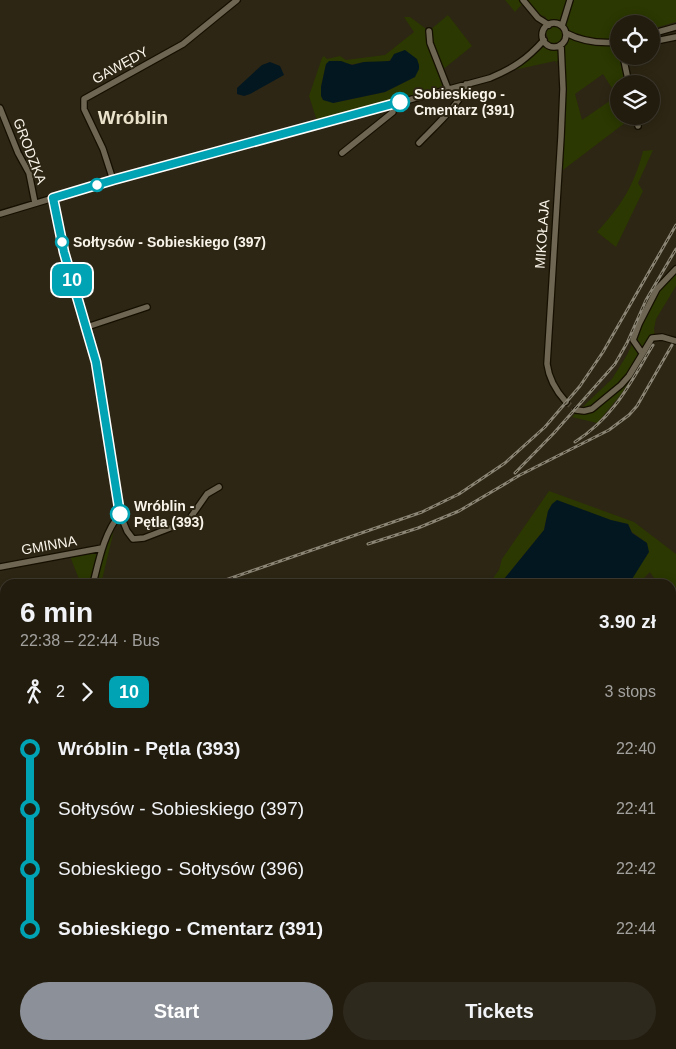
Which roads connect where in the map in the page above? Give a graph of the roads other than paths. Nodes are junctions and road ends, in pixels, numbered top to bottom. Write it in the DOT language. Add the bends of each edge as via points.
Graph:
graph roads {
  1 [pos="237,0"];
  2 [pos="523,0"];
  3 [pos="569,3"];
  4 [pos="538,18"];
  5 [pos="556,25"];
  6 [pos="676,27"];
  7 [pos="544,31"];
  8 [pos="660,31"];
  9 [pos="429,32"];
  10 [pos="566,33"];
  11 [pos="676,37"];
  12 [pos="578,40"];
  13 [pos="660,40"];
  14 [pos="546,42"];
  15 [pos="610,42"];
  16 [pos="560,45"];
  17 [pos="466,84"];
  18 [pos="448,89"];
  19 [pos="392,104"];
  20 [pos="0,108"];
  21 [pos="419,143"];
  22 [pos="342,153"];
  23 [pos="113,180"];
  24 [pos="53,198"];
  25 [pos="35,203"];
  26 [pos="0,214"];
  27 [pos="676,268"];
  28 [pos="147,307"];
  29 [pos="86,327"];
  30 [pos="676,341"];
  31 [pos="642,353"];
  32 [pos="566,402"];
  33 [pos="576,410"];
  34 [pos="219,487"];
  35 [pos="120,514"];
  36 [pos="102,548"];
  37 [pos="0,567"];
  38 [pos="94,579"];
  1 -- 23 [label="street, GAWĘDY" via="183,44 84,99 84,109"];
  2 -- 4 [label="street"];
  3 -- 5 [label="street"];
  4 -- 5 [label="street"];
  4 -- 7 [label="street"];
  5 -- 7 [label="street"];
  5 -- 10 [label="street"];
  6 -- 8 [label="street"];
  7 -- 14 [label="street"];
  9 -- 18 [label="street" via="430,43"];
  10 -- 12 [label="street"];
  10 -- 16 [label="street"];
  11 -- 13 [label="street"];
  12 -- 15 [label="street"];
  12 -- 16 [label="street"];
  14 -- 16 [label="street"];
  14 -- 17 [label="street" via="505,72"];
  16 -- 32 [label="street, MIKOŁAJA" via="563,89 547,364 551,382"];
  17 -- 18 [label="street"];
  17 -- 21 [label="street" via="448,112"];
  18 -- 19 [label="street"];
  19 -- 22 [label="street" via="393,112"];
  19 -- 23 [label="street"];
  20 -- 25 [label="street, GRODZKA" via="29,174"];
  23 -- 24 [label="street"];
  24 -- 25 [label="street"];
  24 -- 29 [label="street" via="64,252"];
  25 -- 26 [label="street"];
  27 -- 31 [label="street" via="657,289 636,331 634,340"];
  28 -- 29 [label="street"];
  29 -- 35 [label="street" via="96,362"];
  30 -- 31 [label="street" via="652,338"];
  31 -- 33 [label="street" via="621,385 592,409"];
  34 -- 35 [label="street" via="206,494 188,521 144,538 133,539"];
  35 -- 36 [label="street"];
  36 -- 37 [label="street, GMINNA"];
  36 -- 38 [label="street"];
}
